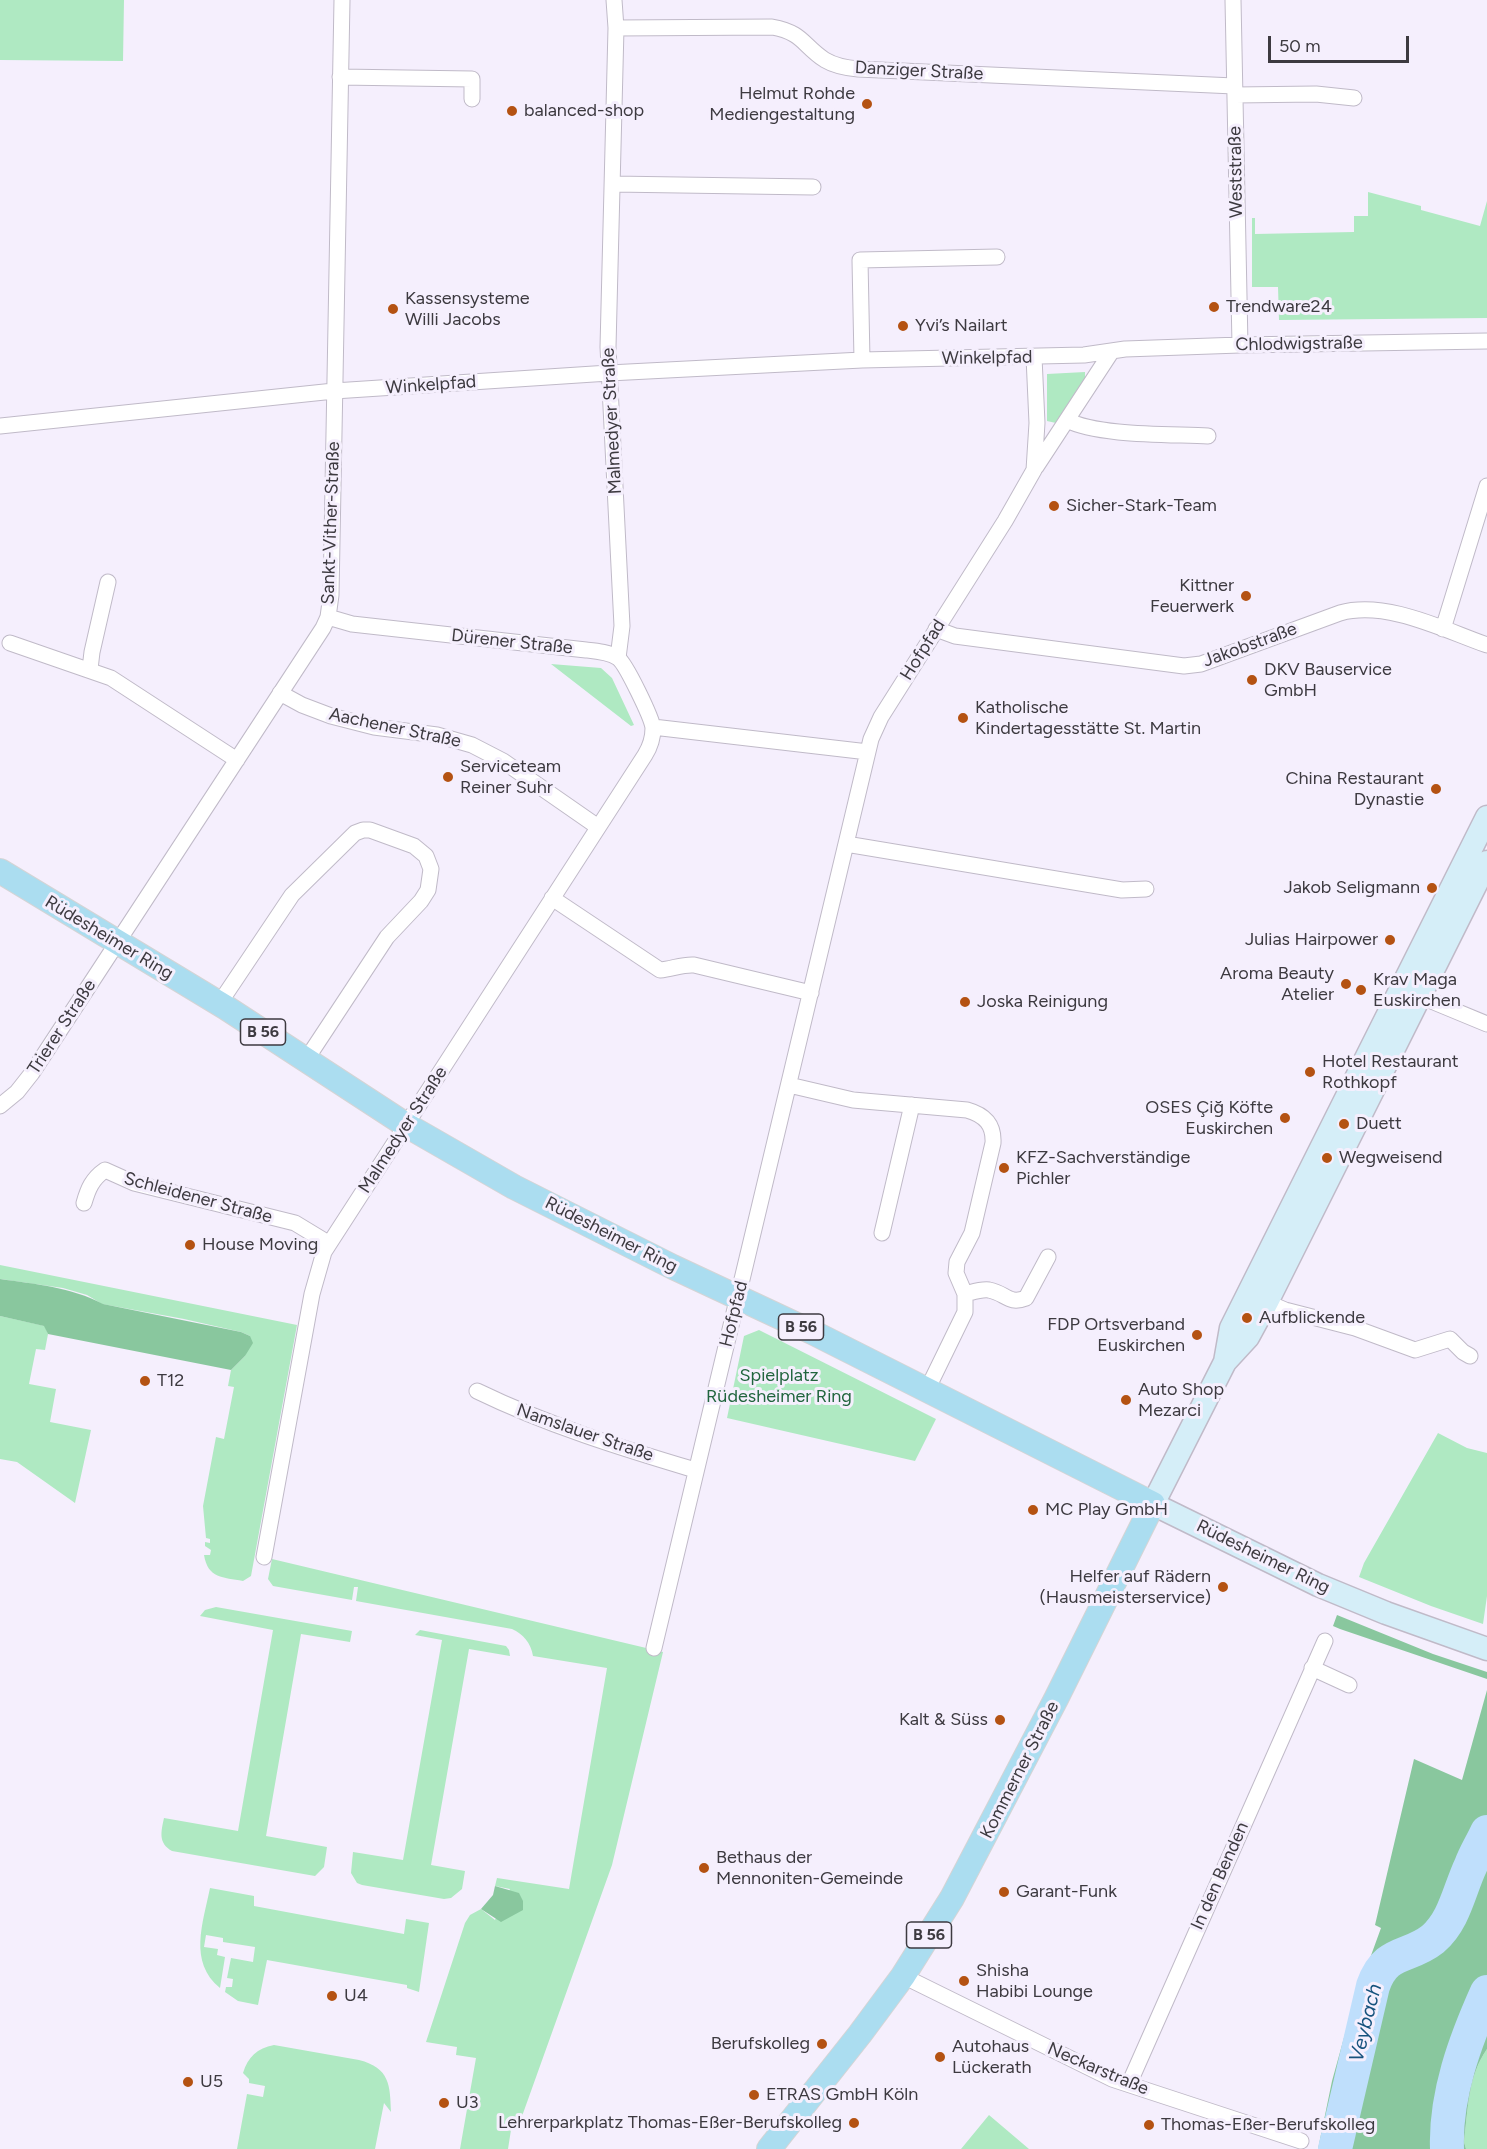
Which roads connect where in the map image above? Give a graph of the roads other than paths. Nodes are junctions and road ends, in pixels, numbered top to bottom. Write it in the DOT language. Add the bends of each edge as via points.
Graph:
graph roads {
  1 [pos="342,0"];
  2 [pos="614,0"];
  3 [pos="1233,0"];
  4 [pos="616,28"];
  5 [pos="340,76"];
  6 [pos="1234,90"];
  7 [pos="1354,98"];
  8 [pos="472,99"];
  9 [pos="613,184"];
  10 [pos="813,187"];
  11 [pos="997,257"];
  12 [pos="1487,341"];
  13 [pos="1239,345"];
  14 [pos="1112,351"];
  15 [pos="1034,357"];
  16 [pos="862,360"];
  17 [pos="609,373"];
  18 [pos="334,391"];
  19 [pos="1067,420"];
  20 [pos="0,426"];
  21 [pos="1208,436"];
  22 [pos="1034,470"];
  23 [pos="1487,486"];
  24 [pos="108,582"];
  25 [pos="328,617"];
  26 [pos="936,629"];
  27 [pos="1443,629"];
  28 [pos="10,643"];
  29 [pos="1487,645"];
  30 [pos="618,658"];
  31 [pos="90,669"];
  32 [pos="280,693"];
  33 [pos="652,727"];
  34 [pos="868,752"];
  35 [pos="237,760"];
  36 [pos="1487,818"];
  37 [pos="598,827"];
  38 [pos="846,844"];
  39 [pos="1482,856"];
  40 [pos="0,871"];
  41 [pos="1146,889"];
  42 [pos="552,898"];
  43 [pos="118,943"];
  44 [pos="811,993"];
  45 [pos="1411,993"];
  46 [pos="219,1004"];
  47 [pos="1487,1024"];
  48 [pos="306,1060"];
  49 [pos="789,1085"];
  50 [pos="912,1105"];
  51 [pos="0,1106"];
  52 [pos="406,1125"];
  53 [pos="84,1203"];
  54 [pos="882,1233"];
  55 [pos="328,1243"];
  56 [pos="1048,1257"];
  57 [pos="965,1294"];
  58 [pos="738,1297"];
  59 [pos="1257,1298"];
  60 [pos="1470,1356"];
  61 [pos="927,1390"];
  62 [pos="477,1391"];
  63 [pos="695,1470"];
  64 [pos="1153,1504"];
  65 [pos="264,1557"];
  66 [pos="1325,1641"];
  67 [pos="654,1648"];
  68 [pos="1487,1648"];
  69 [pos="1312,1668"];
  70 [pos="1349,1685"];
  71 [pos="903,1976"];
  72 [pos="1129,2085"];
  73 [pos="1301,2141"];
  74 [pos="769,2149"];
  1 -- 5 [label="street, Sankt-Vither-Straße"];
  2 -- 4 [label="street, Malmedyer Straße"];
  3 -- 6 [label="street, Weststraße"];
  4 -- 6 [label="street, Danziger Straße" via="772,27 792,33 825,60 858,69"];
  4 -- 9 [label="street, Malmedyer Straße"];
  5 -- 8 [label="street" via="472,80"];
  5 -- 18 [label="street, Sankt-Vither-Straße"];
  6 -- 7 [label="street, Danziger Straße"];
  6 -- 13 [label="street, Weststraße"];
  9 -- 10 [label="street"];
  9 -- 17 [label="street, Malmedyer Straße"];
  11 -- 16 [label="street" via="860,260"];
  12 -- 13 [label="street, Chlodwigstraße"];
  13 -- 14 [label="street, Chlodwigstraße"];
  14 -- 15 [label="street, Winkelpfad"];
  14 -- 19 [label="street, Hofpfad"];
  15 -- 16 [label="street, Winkelpfad"];
  15 -- 22 [label="street, Hofpfad"];
  16 -- 17 [label="street, Winkelpfad"];
  17 -- 18 [label="street, Winkelpfad"];
  17 -- 30 [label="street, Malmedyer Straße" via="622,626"];
  18 -- 20 [label="street, Winkelpfad"];
  18 -- 25 [label="street, Sankt-Vither-Straße"];
  19 -- 21 [label="street" via="1103,430"];
  19 -- 22 [label="street, Hofpfad"];
  22 -- 26 [label="street, Hofpfad"];
  23 -- 27 [label="street"];
  24 -- 31 [label="street"];
  25 -- 30 [label="street, Dürener Straße" via="352,624 600,652"];
  25 -- 32 [label="street, Sankt-Vither-Straße"];
  26 -- 27 [label="street, Jakobstraße" via="955,636 1184,666 1207,662 1352,609 1398,614"];
  26 -- 34 [label="street, Hofpfad" via="873,730"];
  27 -- 29 [label="street, Jakobstraße"];
  28 -- 31 [label="street"];
  30 -- 33 [label="street"];
  31 -- 35 [label="street" via="129,688"];
  32 -- 35 [label="street, Sankt-Vither-Straße"];
  32 -- 37 [label="street, Aachener Straße" via="331,716 472,745 503,761"];
  33 -- 34 [label="street"];
  33 -- 37 [label="street, Malmedyer Straße" via="650,746"];
  34 -- 38 [label="street, Hofpfad"];
  35 -- 43 [label="street, Sankt-Vither-Straße"];
  36 -- 39 [label="street, Kommerner Straße"];
  37 -- 42 [label="street, Malmedyer Straße"];
  38 -- 41 [label="street" via="1122,890"];
  38 -- 44 [label="street, Hofpfad"];
  39 -- 45 [label="street, Kommerner Straße"];
  40 -- 43 [label="main road, Rüdesheimer Ring / B 56"];
  42 -- 44 [label="street" via="660,970 694,965"];
  42 -- 52 [label="street, Malmedyer Straße"];
  43 -- 46 [label="main road, Rüdesheimer Ring / B 56"];
  43 -- 51 [label="street, Trierer Straße" via="32,1073"];
  44 -- 49 [label="street, Hofpfad"];
  45 -- 47 [label="street"];
  45 -- 59 [label="street, Kommerner Straße"];
  46 -- 48 [label="main road, Rüdesheimer Ring / B 56"];
  46 -- 48 [label="street" via="292,895 355,833 369,830 414,846 426,856 431,869 428,890 387,938"];
  48 -- 52 [label="main road, Rüdesheimer Ring / B 56"];
  49 -- 50 [label="street" via="853,1100"];
  49 -- 58 [label="street, Hofpfad"];
  50 -- 54 [label="street"];
  50 -- 57 [label="street" via="981,1114 993,1131 972,1233 957,1262 956,1273"];
  52 -- 55 [label="street, Malmedyer Straße"];
  52 -- 58 [label="main road, Rüdesheimer Ring / B 56" via="514,1187"];
  53 -- 55 [label="street, Schleidener Straße" via="95,1177 105,1170 134,1184 295,1223"];
  55 -- 65 [label="street, Malmedyer Straße" via="312,1294"];
  56 -- 57 [label="street" via="1026,1298 1012,1301 980,1290"];
  57 -- 61 [label="street" via="962,1322"];
  58 -- 61 [label="main road, Rüdesheimer Ring / B 56"];
  58 -- 63 [label="street, Hofpfad"];
  59 -- 60 [label="street" via="1415,1350 1450,1339"];
  59 -- 64 [label="street, Kommerner Straße" via="1231,1328 1225,1362"];
  61 -- 64 [label="main road, Rüdesheimer Ring / B 56"];
  62 -- 63 [label="street, Namslauer Straße" via="550,1424"];
  63 -- 67 [label="street, Hofpfad"];
  64 -- 68 [label="street, Rüdesheimer Ring" via="1341,1594"];
  64 -- 71 [label="main road, Kommerner Straße / B 56" via="979,1850"];
  66 -- 69 [label="street, In den Benden"];
  69 -- 70 [label="street"];
  69 -- 72 [label="street, In den Benden"];
  71 -- 72 [label="street, Neckarstraße"];
  71 -- 74 [label="main road, Kommerner Straße / B 56"];
  72 -- 73 [label="street, Neckarstraße"];
}
